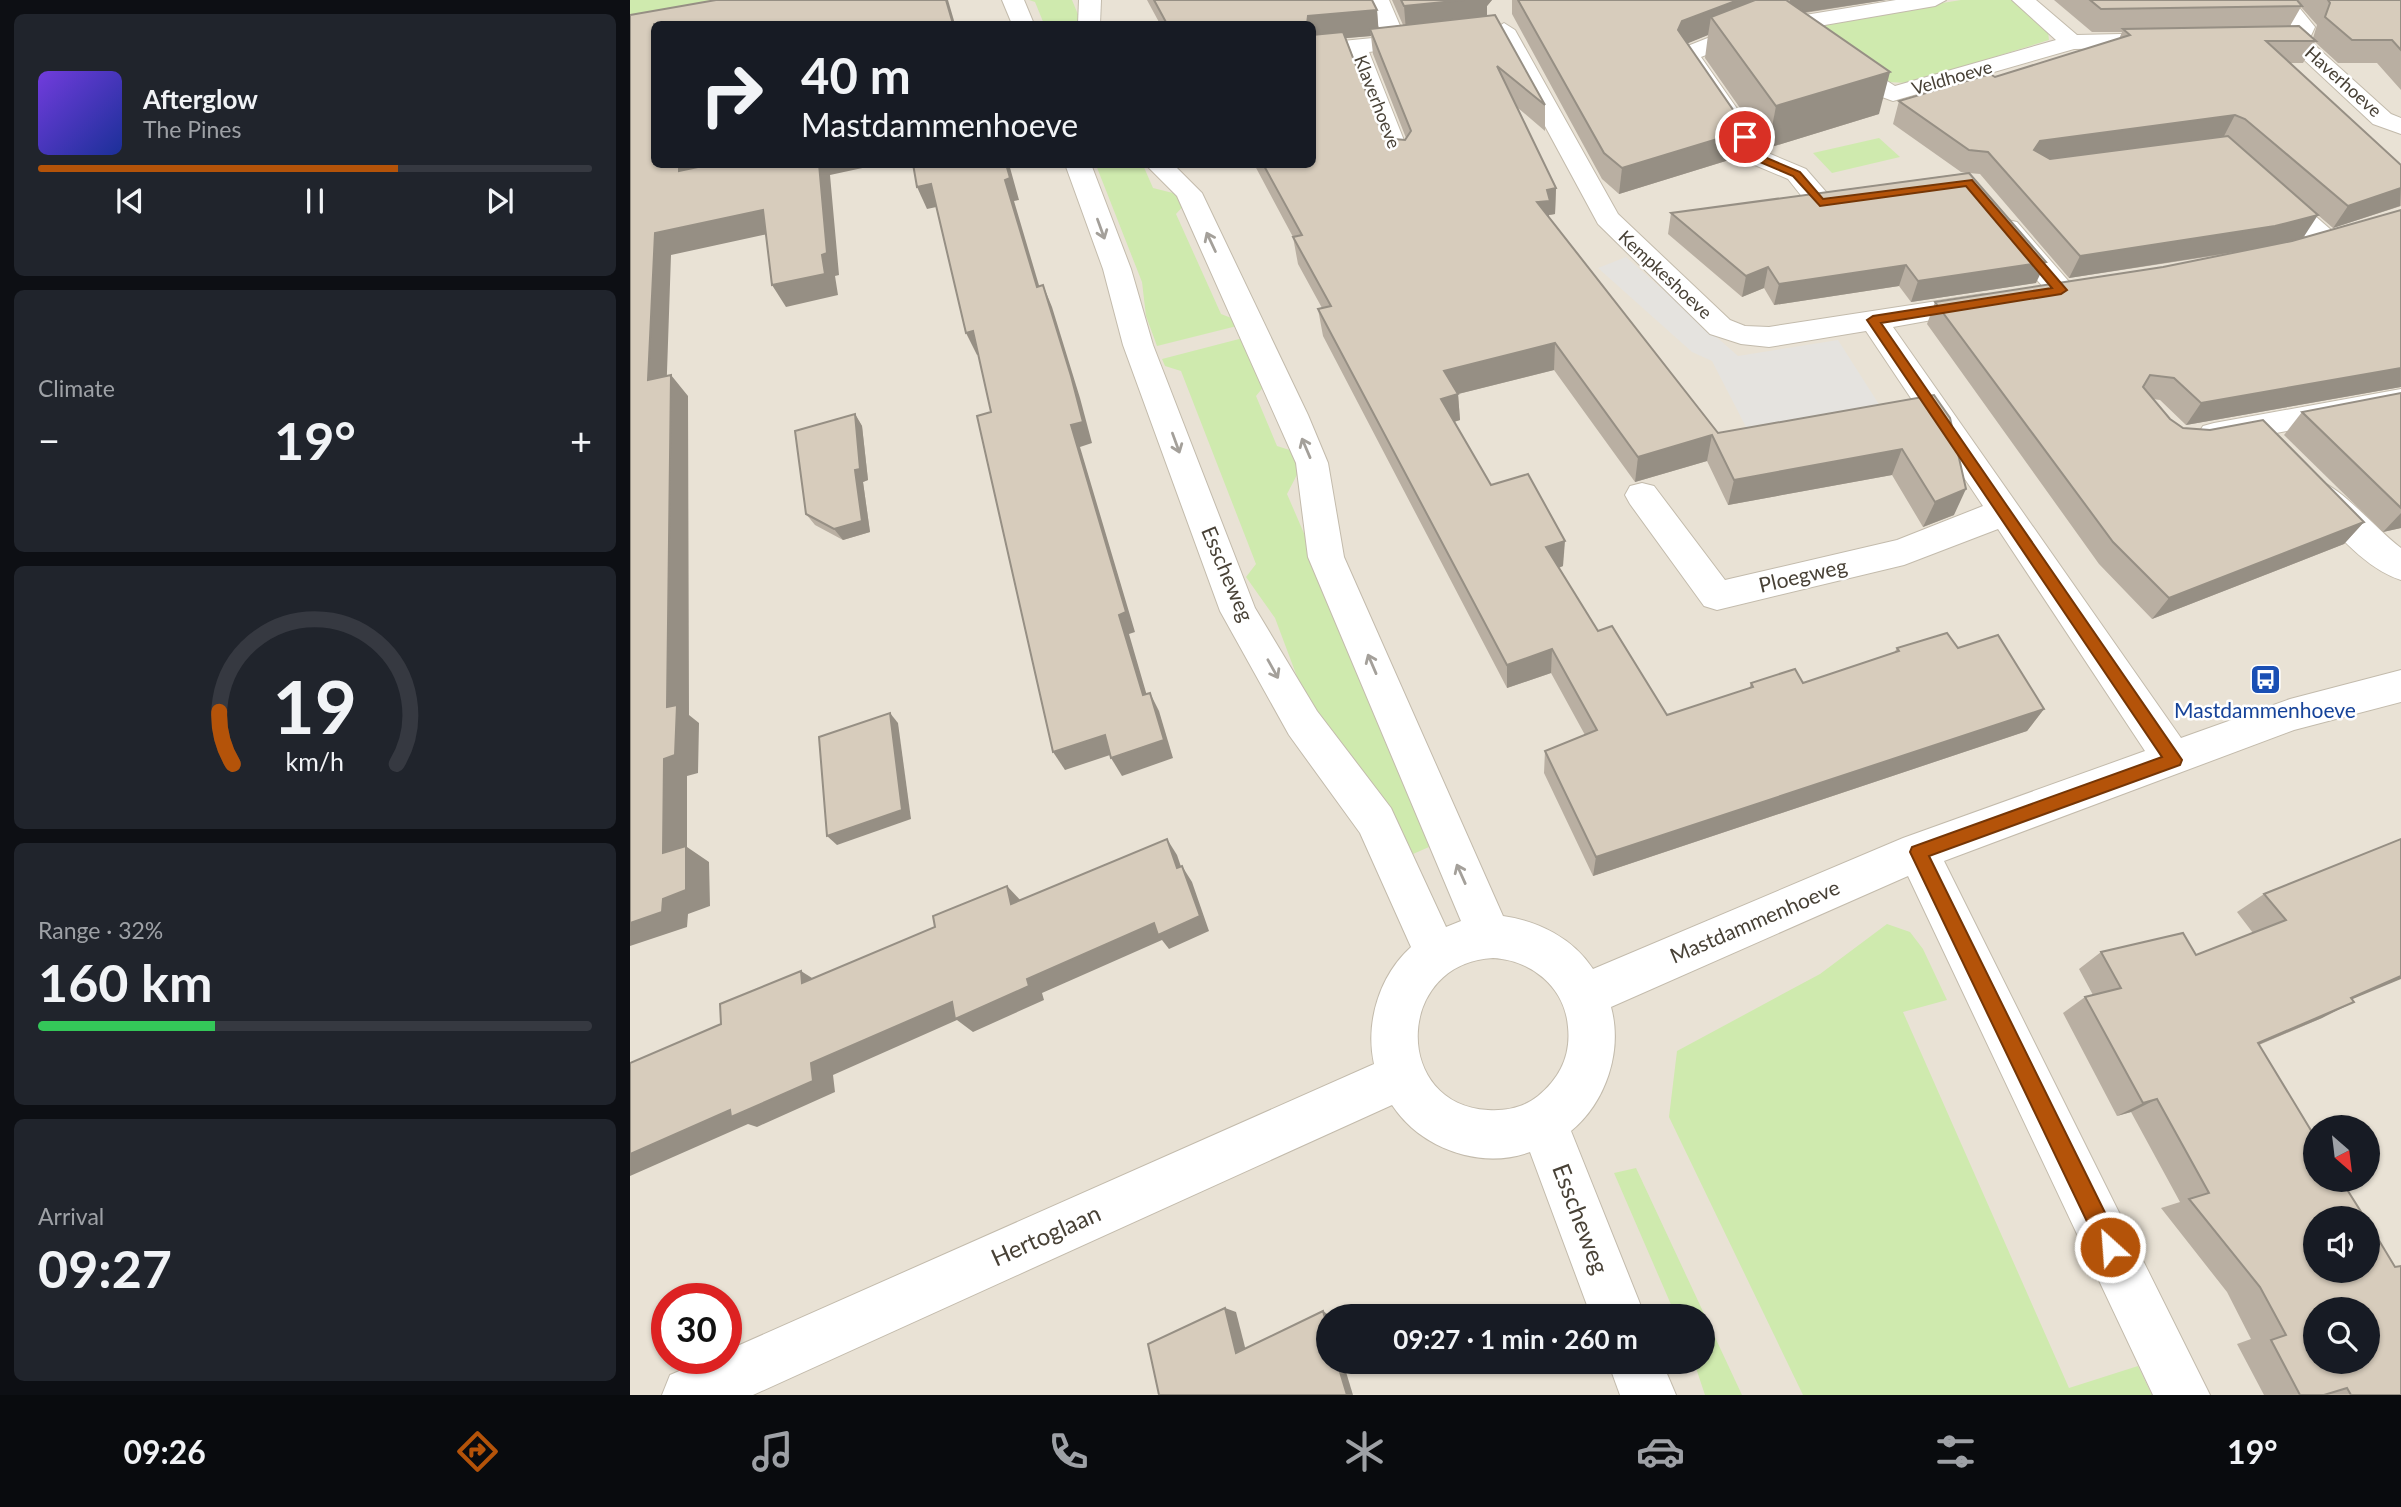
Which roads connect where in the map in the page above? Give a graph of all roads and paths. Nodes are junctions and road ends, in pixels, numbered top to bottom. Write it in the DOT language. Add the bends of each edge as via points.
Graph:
graph roads {
  1 [pos="1013,0"];
  2 [pos="1090,0"];
  3 [pos="1378,0"];
  4 [pos="1737,0"];
  5 [pos="1936,0"];
  6 [pos="2023,0"];
  7 [pos="2282,0"];
  8 [pos="1022,21"];
  9 [pos="1088,21"];
  10 [pos="1779,22"];
  11 [pos="1496,23"];
  12 [pos="2294,38"];
  13 [pos="2266,39"];
  14 [pos="1420,40"];
  15 [pos="2183,40"];
  16 [pos="1396,42"];
  17 [pos="2072,42"];
  18 [pos="1356,46"];
  19 [pos="1316,51"];
  20 [pos="2401,127"];
  21 [pos="1398,158"];
  22 [pos="1079,168"];
  23 [pos="1161,168"];
  24 [pos="2251,173"];
  25 [pos="1888,193"];
  26 [pos="1994,212"];
  27 [pos="2328,241"];
  28 [pos="1873,320"];
  29 [pos="2401,399"];
  30 [pos="2254,427"];
  31 [pos="2190,439"];
  32 [pos="1642,495"];
  33 [pos="2007,515"];
  34 [pos="2401,567"];
  35 [pos="2401,686"];
  36 [pos="2174,760"];
  37 [pos="1918,852"];
  38 [pos="1489,936"];
  39 [pos="1436,954"];
  40 [pos="1585,995"];
  41 [pos="1401,1077"];
  42 [pos="1543,1123"];
  43 [pos="1613,1304"];
  44 [pos="1640,1374"];
  45 [pos="690,1395"];
  46 [pos="1648,1395"];
  47 [pos="2182,1395"];
  1 -- 8 [label="street"];
  2 -- 9 [label="street"];
  3 -- 16 [label="street"];
  4 -- 10 [label="street, Veldhoeve"];
  5 -- 10 [label="street"];
  6 -- 17 [label="street"];
  7 -- 12 [label="street, Haverhoeve" via="2304,27 2303,34"];
  10 -- 17 [label="street, Veldhoeve" via="1893,94"];
  10 -- 25 [label="street" via="1688,54 1759,158 1797,174 1820,202"];
  11 -- 28 [label="street, Kempkeshoeve" via="1606,218 1720,327 1741,335 1769,337"];
  12 -- 13 [label="street"];
  12 -- 20 [label="street, Haverhoeve" via="2382,119"];
  14 -- 16 [label="street, Klaverhoeve"];
  15 -- 17 [label="street, Veldhoeve"];
  16 -- 18 [label="street, Klaverhoeve"];
  18 -- 19 [label="street, Klaverhoeve"];
  18 -- 21 [label="street, Klaverhoeve"];
  22 -- 39 [label="street, Esscheweg, one-way" via="1138,345 1238,611 1303,723 1376,821"];
  38 -- 23 [label="street, one-way" via="1326,557 1312,463 1292,415 1189,194"];
  24 -- 27 [label="street"];
  26 -- 28 [label="street, Kempkeshoeve" via="2047,292"];
  28 -- 33 [label="street"];
  29 -- 30 [label="street"];
  30 -- 31 [label="street"];
  30 -- 34 [label="street" via="2364,540"];
  32 -- 33 [label="street, Ploegweg" via="1717,596 1904,552 1982,519"];
  33 -- 36 [label="street"];
  35 -- 36 [label="street, Mastdammenhoeve" via="2290,715"];
  36 -- 37 [label="street, Mastdammenhoeve"];
  37 -- 40 [label="street, Mastdammenhoeve"];
  37 -- 47 [label="street"];
  38 -- 39 [label="street"];
  38 -- 40 [label="street" via="1528,942 1562,963"];
  39 -- 41 [label="street" via="1406,988 1393,1031"];
  40 -- 42 [label="street" via="1592,1052 1583,1079 1566,1104"];
  41 -- 42 [label="street" via="1425,1111 1461,1132 1503,1136"];
  41 -- 45 [label="street, Hertoglaan"];
  42 -- 43 [label="street, Esscheweg"];
  44 -- 46 [label="street"];
}
